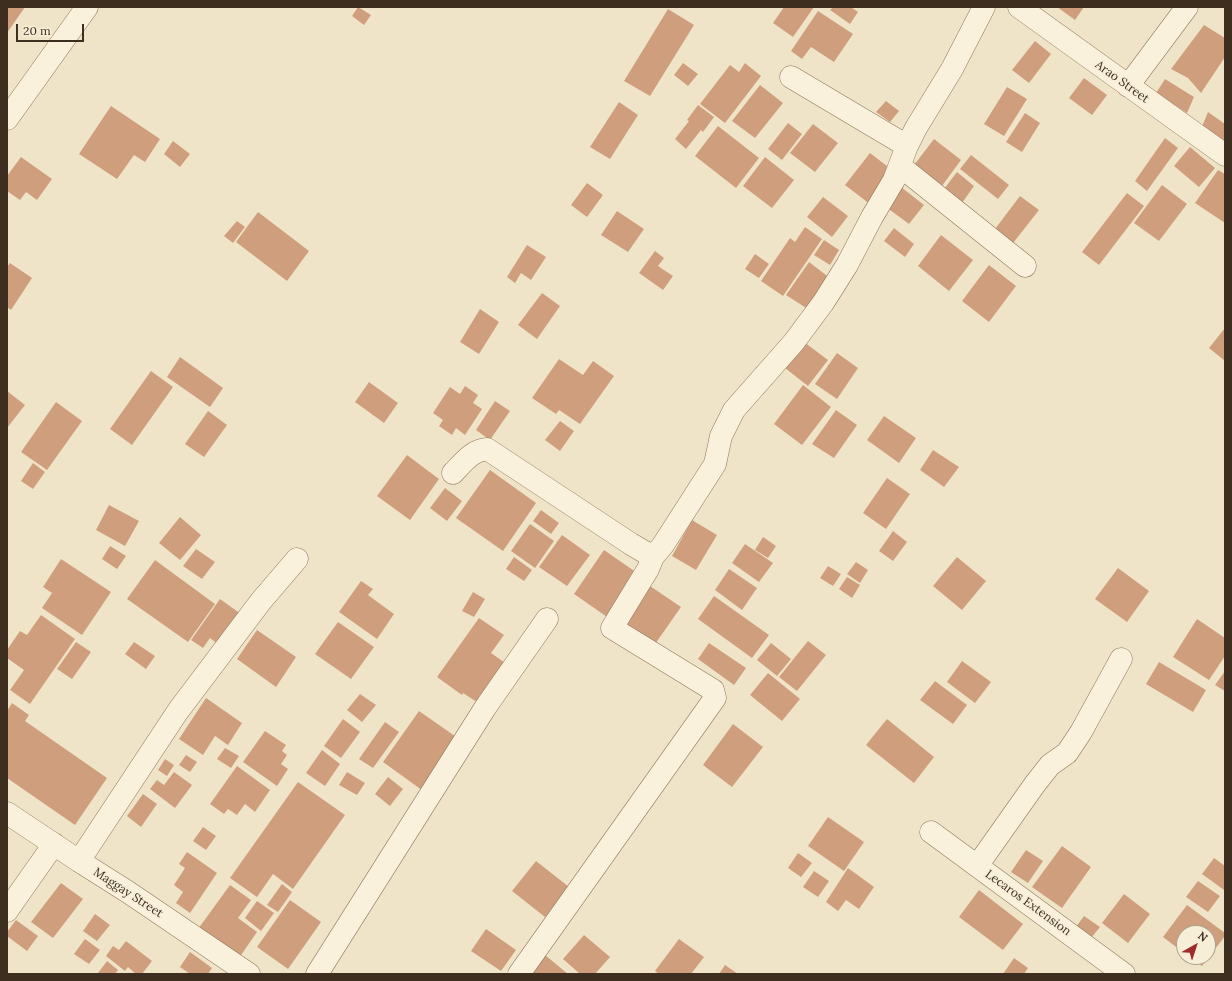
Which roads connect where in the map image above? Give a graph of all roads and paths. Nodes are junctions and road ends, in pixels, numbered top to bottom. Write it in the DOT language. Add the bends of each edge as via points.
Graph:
graph roads {
  1 [pos="87,7"];
  2 [pos="984,7"];
  3 [pos="1019,7"];
  4 [pos="1187,7"];
  5 [pos="791,77"];
  6 [pos="1128,86"];
  7 [pos="7,119"];
  8 [pos="907,146"];
  9 [pos="1225,156"];
  10 [pos="900,166"];
  11 [pos="1025,266"];
  12 [pos="453,473"];
  13 [pos="653,556"];
  14 [pos="298,559"];
  15 [pos="547,619"];
  16 [pos="1121,659"];
  17 [pos="7,813"];
  18 [pos="931,832"];
  19 [pos="54,844"];
  20 [pos="79,861"];
  21 [pos="977,866"];
  22 [pos="7,911"];
  23 [pos="222,967"];
  24 [pos="249,974"];
  25 [pos="317,974"];
  26 [pos="520,974"];
  27 [pos="1124,974"];
  1 -- 7 [label="street"];
  2 -- 8 [label="street" via="952,69"];
  3 -- 6 [label="street, Arao Street"];
  4 -- 6 [label="street"];
  5 -- 8 [label="street"];
  6 -- 9 [label="street, Arao Street"];
  8 -- 10 [label="street"];
  10 -- 11 [label="street"];
  10 -- 13 [label="street" via="847,265 823,303 794,342 734,410 721,436 715,464"];
  12 -- 13 [label="street" via="471,454 486,448 630,544"];
  13 -- 26 [label="street" via="648,569 612,628 713,690 715,698"];
  14 -- 20 [label="street" via="261,600 178,711"];
  15 -- 25 [label="street" via="485,708"];
  16 -- 21 [label="street" via="1067,753 1050,765 1034,784"];
  17 -- 19 [label="street, Maggay Street"];
  18 -- 21 [label="street, Lecaros Extension"];
  19 -- 20 [label="street, Maggay Street"];
  19 -- 22 [label="street"];
  20 -- 23 [label="street, Maggay Street" via="128,892"];
  21 -- 27 [label="street, Lecaros Extension"];
  23 -- 24 [label="street, Maggay Street"];
}
